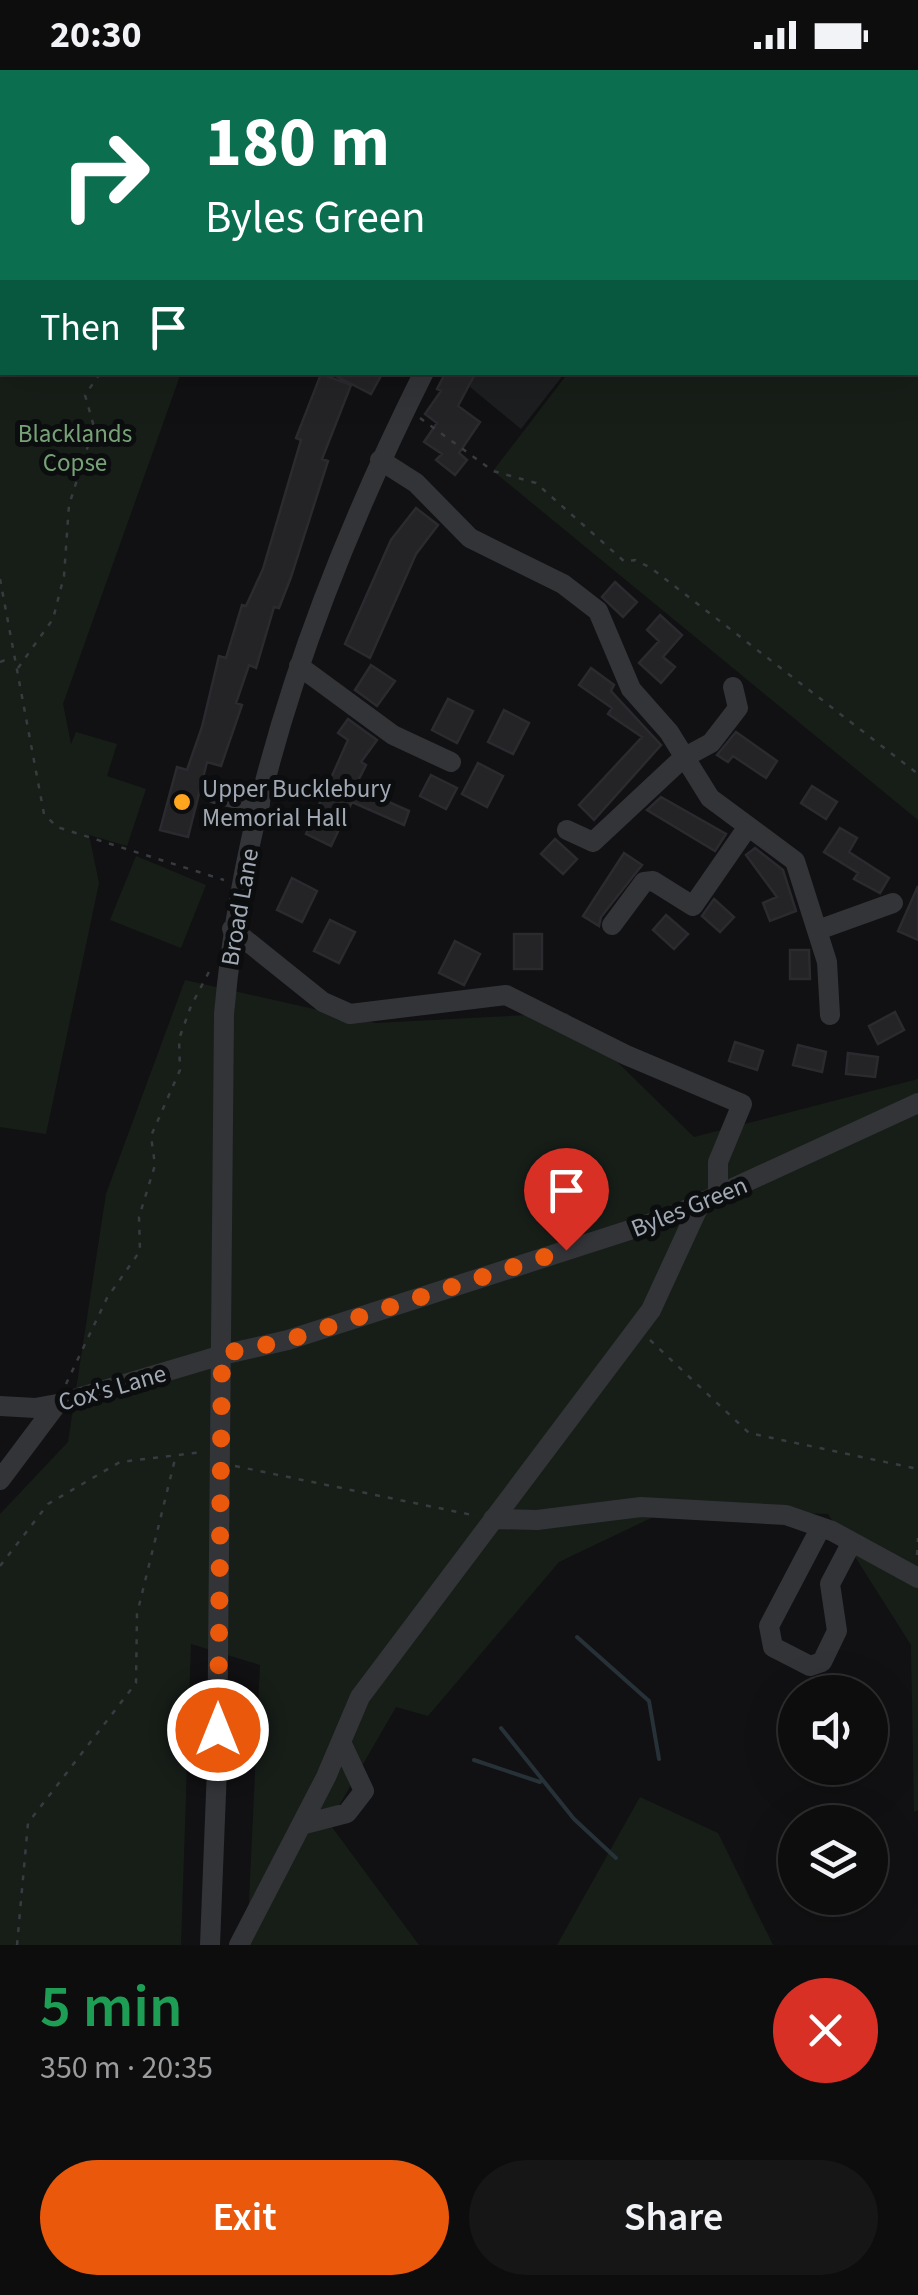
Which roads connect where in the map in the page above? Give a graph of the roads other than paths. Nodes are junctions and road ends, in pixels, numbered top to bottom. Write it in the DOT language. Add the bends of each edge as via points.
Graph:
graph roads {
  1 [pos="422,375"];
  2 [pos="380,460"];
  3 [pos="299,666"];
  4 [pos="734,687"];
  5 [pos="683,758"];
  6 [pos="451,762"];
  7 [pos="216,794"];
  8 [pos="260,804"];
  9 [pos="747,828"];
  10 [pos="567,830"];
  11 [pos="893,903"];
  12 [pos="612,925"];
  13 [pos="818,930"];
  14 [pos="231,935"];
  15 [pos="830,1015"];
  16 [pos="918,1103"];
  17 [pos="709,1202"];
  18 [pos="222,1354"];
  19 [pos="57,1404"];
  20 [pos="0,1406"];
  21 [pos="0,1480"];
  22 [pos="493,1519"];
  23 [pos="821,1527"];
  24 [pos="852,1542"];
  25 [pos="918,1578"];
  26 [pos="341,1742"];
  27 [pos="301,1825"];
  28 [pos="210,1945"];
  29 [pos="239,1945"];
  1 -- 2 [label="street, Broad Lane"];
  2 -- 3 [label="street, Broad Lane"];
  2 -- 5 [label="street" via="416,483 470,538 588,600 632,689"];
  3 -- 6 [label="street" via="393,735"];
  3 -- 8 [label="street, Broad Lane"];
  4 -- 5 [label="street" via="739,700 732,718 712,743"];
  5 -- 9 [label="street" via="710,798"];
  5 -- 10 [label="street" via="593,842"];
  7 -- 8 [label="street"];
  8 -- 14 [label="street, Broad Lane"];
  9 -- 12 [label="street" via="692,906 662,885 644,882"];
  9 -- 13 [label="street" via="796,861"];
  11 -- 13 [label="street"];
  13 -- 15 [label="street" via="830,975"];
  14 -- 17 [label="street" via="322,1002 350,1014 506,995 742,1104"];
  14 -- 18 [label="street, Broad Lane" via="224,1014"];
  16 -- 17 [label="street, Byles Green"];
  17 -- 18 [label="street, Byles Green" via="288,1340"];
  17 -- 22 [label="street" via="651,1310"];
  18 -- 19 [label="street, Cox's Lane"];
  18 -- 28 [label="street, Broad Lane"];
  19 -- 20 [label="street, Cox's Lane"];
  19 -- 21 [label="street"];
  22 -- 23 [label="street" via="640,1507 786,1515"];
  22 -- 26 [label="street" via="360,1697"];
  23 -- 24 [label="street"];
  23 -- 24 [label="street" via="769,1626 773,1647 810,1666 822,1662 833,1642 837,1621 830,1584"];
  24 -- 25 [label="street"];
  26 -- 27 [label="street"];
  26 -- 27 [label="street" via="364,1792 347,1813"];
  27 -- 29 [label="street"];
}
